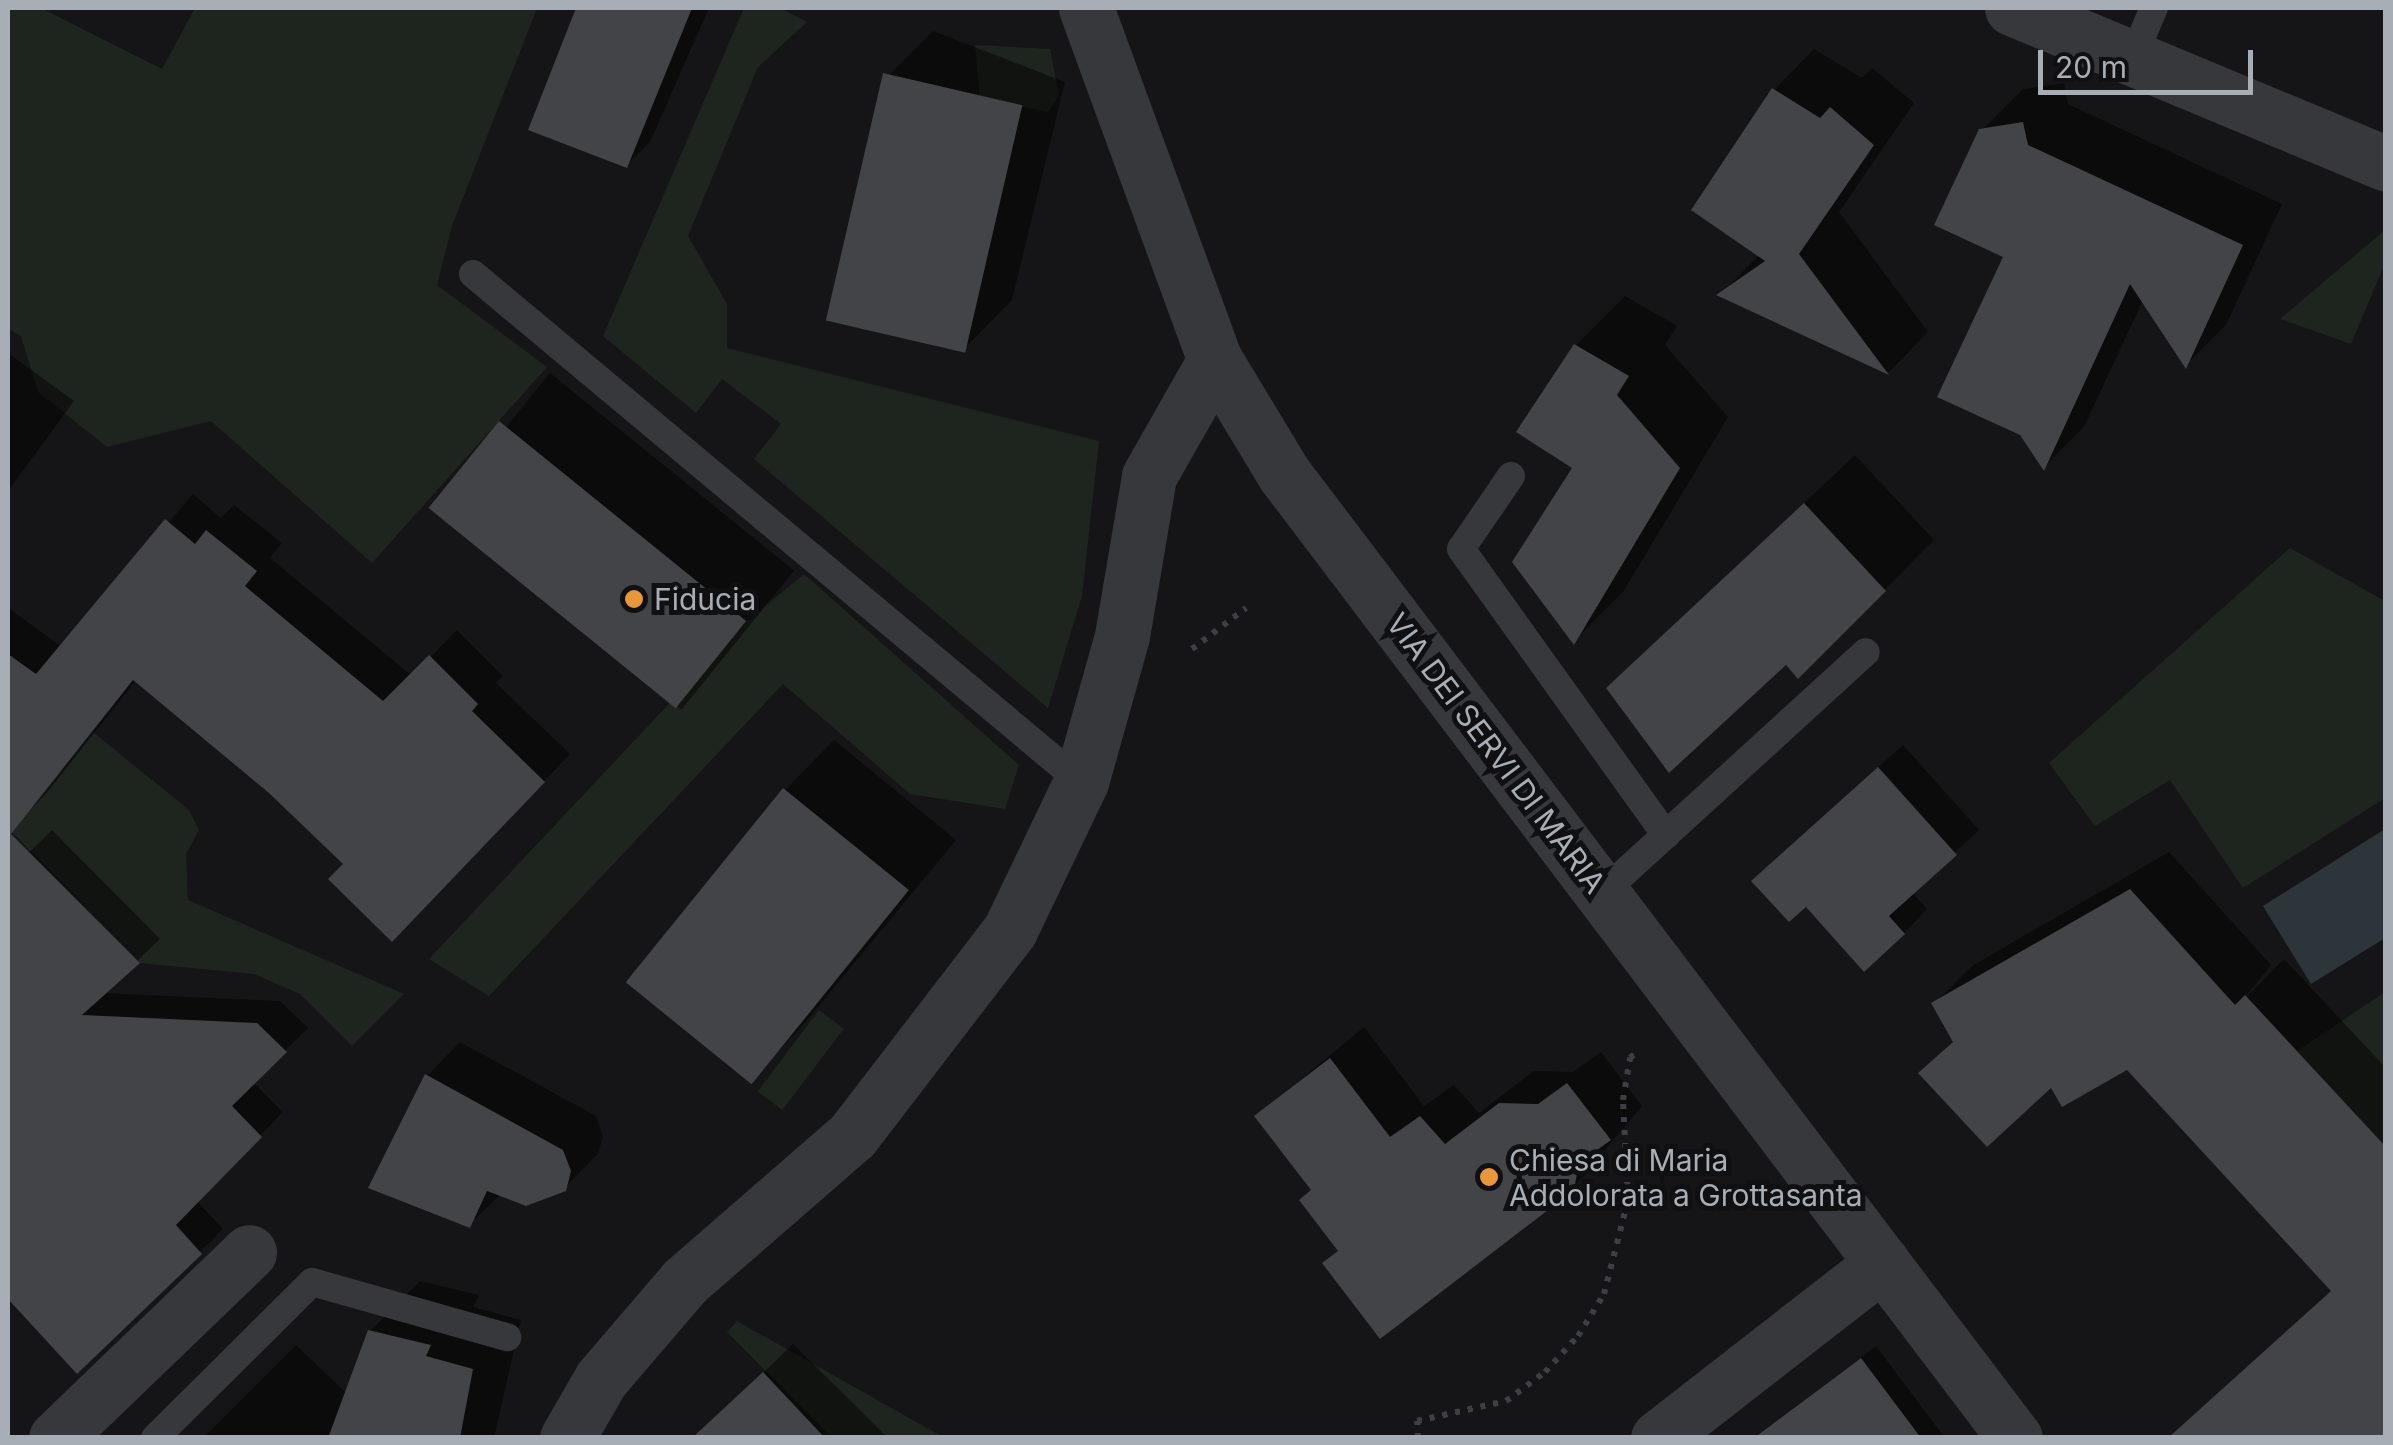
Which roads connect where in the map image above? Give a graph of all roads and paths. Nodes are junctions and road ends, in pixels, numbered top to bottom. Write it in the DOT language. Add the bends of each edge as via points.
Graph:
graph roads {
  1 [pos="1086,8"];
  2 [pos="2012,8"];
  3 [pos="2154,8"];
  4 [pos="2132,58"];
  5 [pos="2386,164"];
  6 [pos="473,274"];
  7 [pos="1215,360"];
  8 [pos="1511,476"];
  9 [pos="1246,608"];
  10 [pos="1192,649"];
  11 [pos="1866,652"];
  12 [pos="1080,782"];
  13 [pos="1666,835"];
  14 [pos="1602,893"];
  15 [pos="1626,1151"];
  16 [pos="250,1252"];
  17 [pos="1883,1263"];
  18 [pos="507,1337"];
  19 [pos="56,1438"];
  20 [pos="154,1438"];
  21 [pos="567,1438"];
  22 [pos="1418,1438"];
  23 [pos="1658,1438"];
  24 [pos="2015,1438"];
  1 -- 7 [label="street, VIA DEI SERVI DI MARIA"];
  2 -- 4 [label="street"];
  3 -- 4 [label="lane"];
  4 -- 5 [label="street"];
  6 -- 12 [label="lane"];
  7 -- 12 [label="street" via="1149,476 1122,636"];
  7 -- 14 [label="street, VIA DEI SERVI DI MARIA" via="1284,474"];
  8 -- 13 [label="lane" via="1460,549"];
  9 -- 10 [label="path"];
  11 -- 13 [label="lane"];
  12 -- 21 [label="street" via="1010,930 852,1136 685,1281 601,1379"];
  13 -- 14 [label="lane"];
  14 -- 17 [label="street, VIA DEI SERVI DI MARIA"];
  15 -- 22 [label="path" via="1620,1248 1578,1336 1506,1401 1418,1420"];
  16 -- 19 [label="street"];
  17 -- 23 [label="street"];
  17 -- 24 [label="street, VIA DEI SERVI DI MARIA"];
  18 -- 20 [label="lane" via="312,1282"];
}
